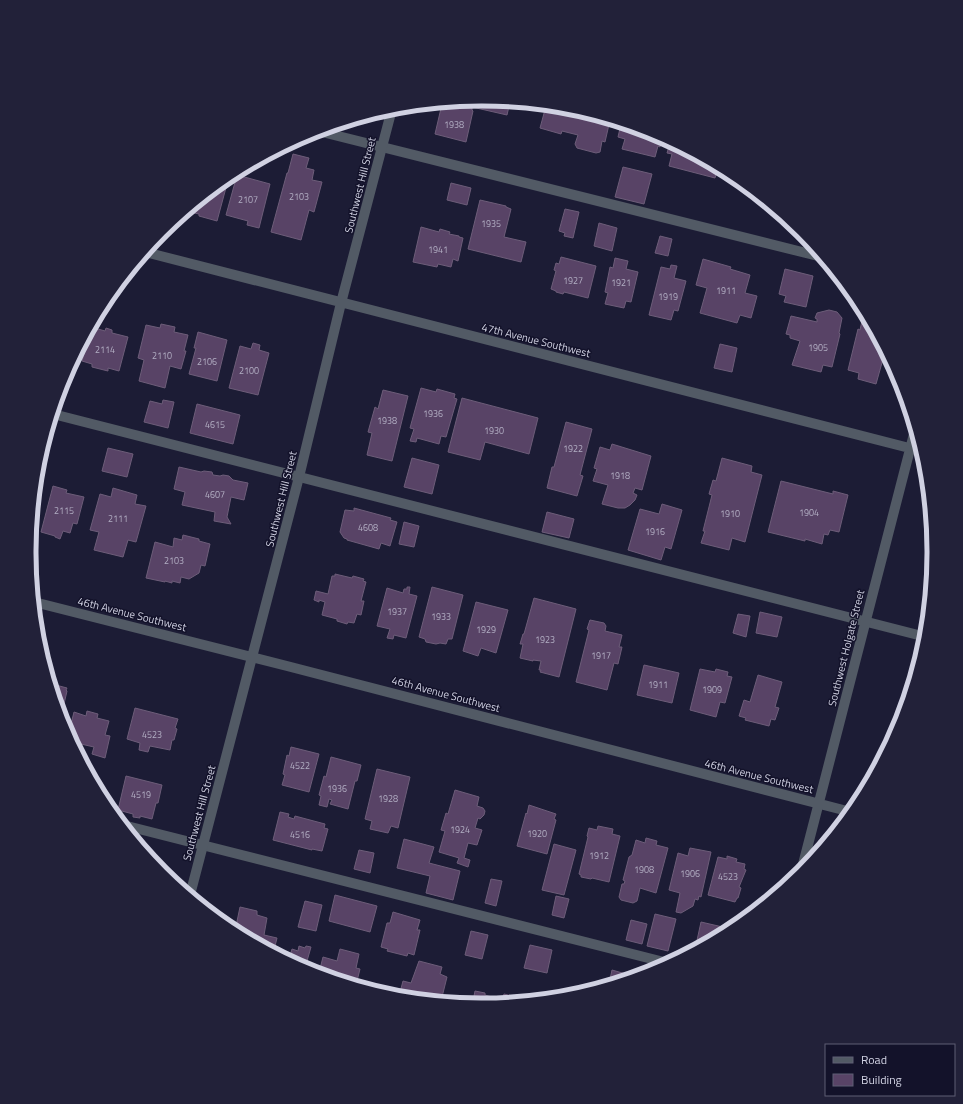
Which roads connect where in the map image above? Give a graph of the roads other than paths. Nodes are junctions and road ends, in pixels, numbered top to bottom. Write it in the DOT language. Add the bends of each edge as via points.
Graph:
graph roads {
  1 [pos="390,116"];
  2 [pos="328,134"];
  3 [pos="382,147"];
  4 [pos="151,254"];
  5 [pos="813,255"];
  6 [pos="342,303"];
  7 [pos="58,415"];
  8 [pos="913,440"];
  9 [pos="911,448"];
  10 [pos="915,449"];
  11 [pos="299,477"];
  12 [pos="39,603"];
  13 [pos="865,622"];
  14 [pos="919,636"];
  15 [pos="252,657"];
  16 [pos="819,803"];
  17 [pos="844,810"];
  18 [pos="131,827"];
  19 [pos="202,845"];
  20 [pos="804,859"];
  21 [pos="191,890"];
  22 [pos="659,961"];
  1 -- 3 [label="street, Southwest Hill Street"];
  2 -- 3 [label="street"];
  3 -- 5 [label="street"];
  3 -- 6 [label="street, Southwest Hill Street"];
  4 -- 6 [label="street, 47th Avenue Southwest"];
  6 -- 9 [label="street, 47th Avenue Southwest"];
  6 -- 11 [label="street, Southwest Hill Street"];
  7 -- 11 [label="street"];
  8 -- 9 [label="street, Southwest Holgate Street"];
  9 -- 10 [label="street, 47th Avenue Southwest"];
  9 -- 13 [label="street, Southwest Holgate Street"];
  11 -- 13 [label="street"];
  11 -- 15 [label="street, Southwest Hill Street"];
  12 -- 15 [label="street, 46th Avenue Southwest"];
  13 -- 14 [label="street"];
  13 -- 16 [label="street, Southwest Holgate Street"];
  15 -- 16 [label="street, 46th Avenue Southwest"];
  15 -- 19 [label="street, Southwest Hill Street"];
  16 -- 17 [label="street, 46th Avenue Southwest"];
  16 -- 20 [label="street, Southwest Holgate Street"];
  18 -- 19 [label="street"];
  19 -- 21 [label="street, Southwest Hill Street"];
  19 -- 22 [label="street"];
}
